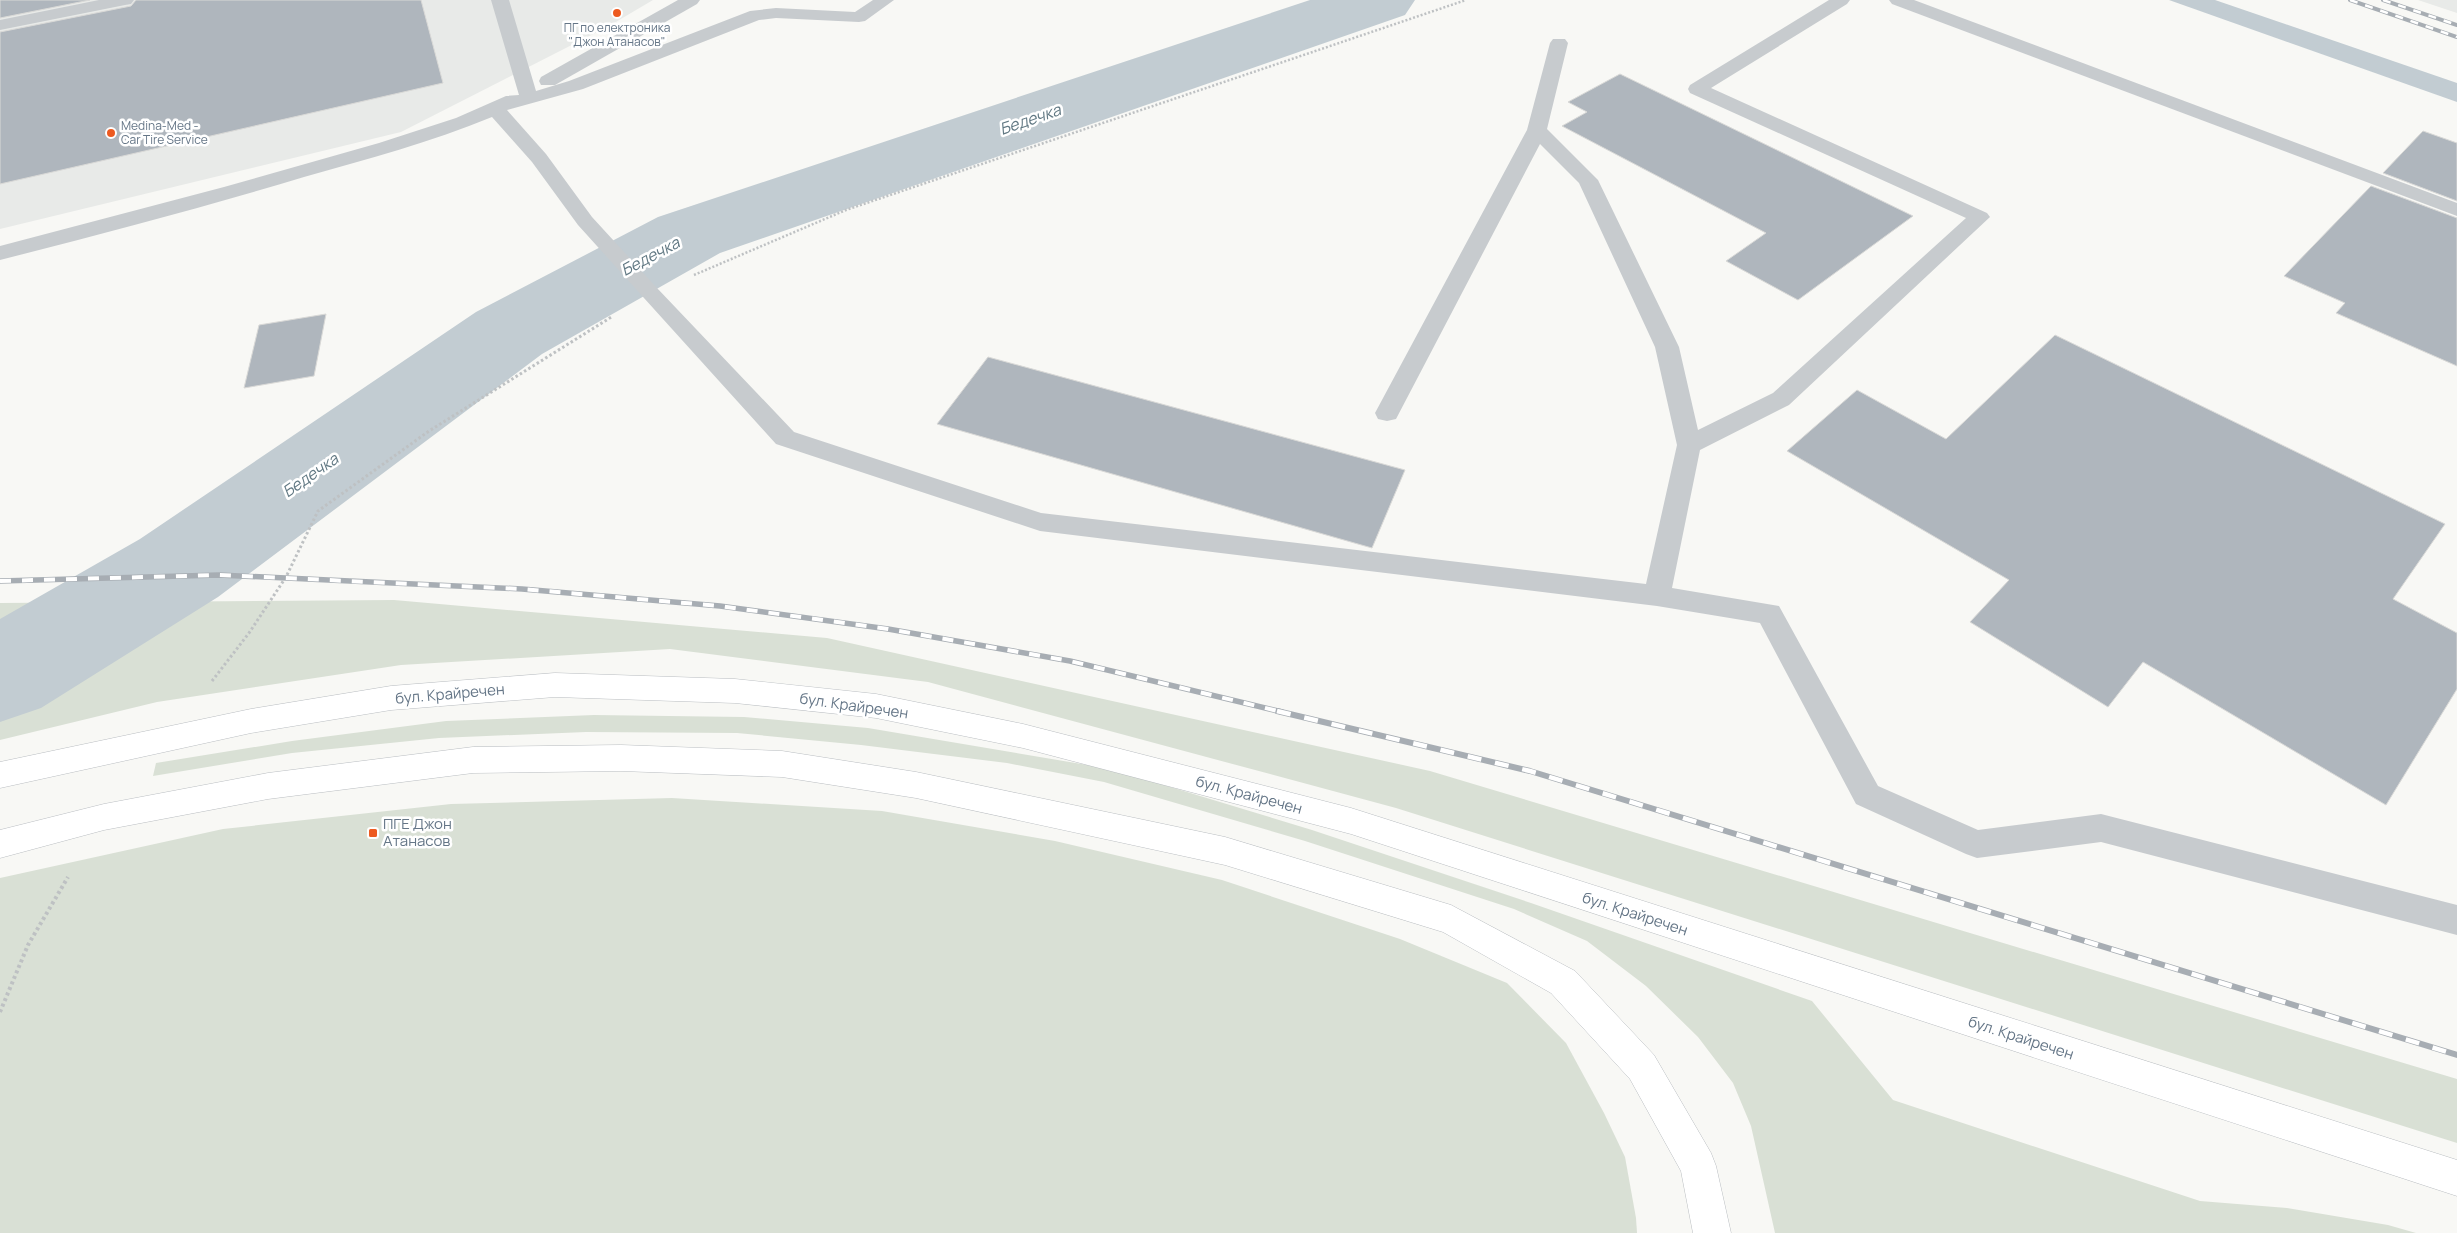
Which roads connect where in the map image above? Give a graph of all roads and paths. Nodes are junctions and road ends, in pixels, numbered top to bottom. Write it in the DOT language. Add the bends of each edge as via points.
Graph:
graph roads {
  1 [pos="124,0"];
  2 [pos="500,0"];
  3 [pos="691,0"];
  4 [pos="885,0"];
  5 [pos="1466,0"];
  6 [pos="1841,0"];
  7 [pos="1898,0"];
  8 [pos="0,25"];
  9 [pos="1559,43"];
  10 [pos="527,92"];
  11 [pos="495,108"];
  12 [pos="1537,130"];
  13 [pos="2457,210"];
  14 [pos="0,253"];
  15 [pos="649,294"];
  16 [pos="1387,413"];
  17 [pos="1689,445"];
  18 [pos="1657,596"];
  19 [pos="168,738"];
  20 [pos="0,775"];
  21 [pos="104,817"];
  22 [pos="0,844"];
  23 [pos="2457,920"];
  24 [pos="0,1012"];
  25 [pos="2457,1178"];
  26 [pos="1712,1233"];
  1 -- 8 [label="lane"];
  2 -- 10 [label="lane"];
  3 -- 10 [label="lane"];
  4 -- 11 [label="lane" via="859,17 756,15 592,79"];
  5 -- 15 [label="path" via="846,210"];
  6 -- 17 [label="lane" via="1696,89 1980,217 1781,399"];
  7 -- 13 [label="lane"];
  9 -- 12 [label="lane"];
  10 -- 11 [label="lane"];
  11 -- 14 [label="lane" via="420,138"];
  11 -- 15 [label="lane"];
  12 -- 16 [label="lane"];
  12 -- 17 [label="lane" via="1588,180 1667,348"];
  15 -- 18 [label="lane" via="785,438 1040,522"];
  15 -- 19 [label="path" via="429,431 318,512 286,577 249,633"];
  17 -- 18 [label="lane"];
  18 -- 23 [label="lane" via="1769,614 1867,795 1977,844 2101,828"];
  19 -- 20 [label="main road, бул. Крайречен"];
  19 -- 25 [label="main road, бул. Крайречен" via="391,698 555,685 735,691 876,706 1023,736 1351,821"];
  21 -- 22 [label="main road"];
  21 -- 24 [label="path" via="28,945"];
  21 -- 26 [label="main road" via="268,786 473,760 630,759 782,764 916,785 1224,851 1451,920 1563,982 1642,1067 1698,1166"];
}
